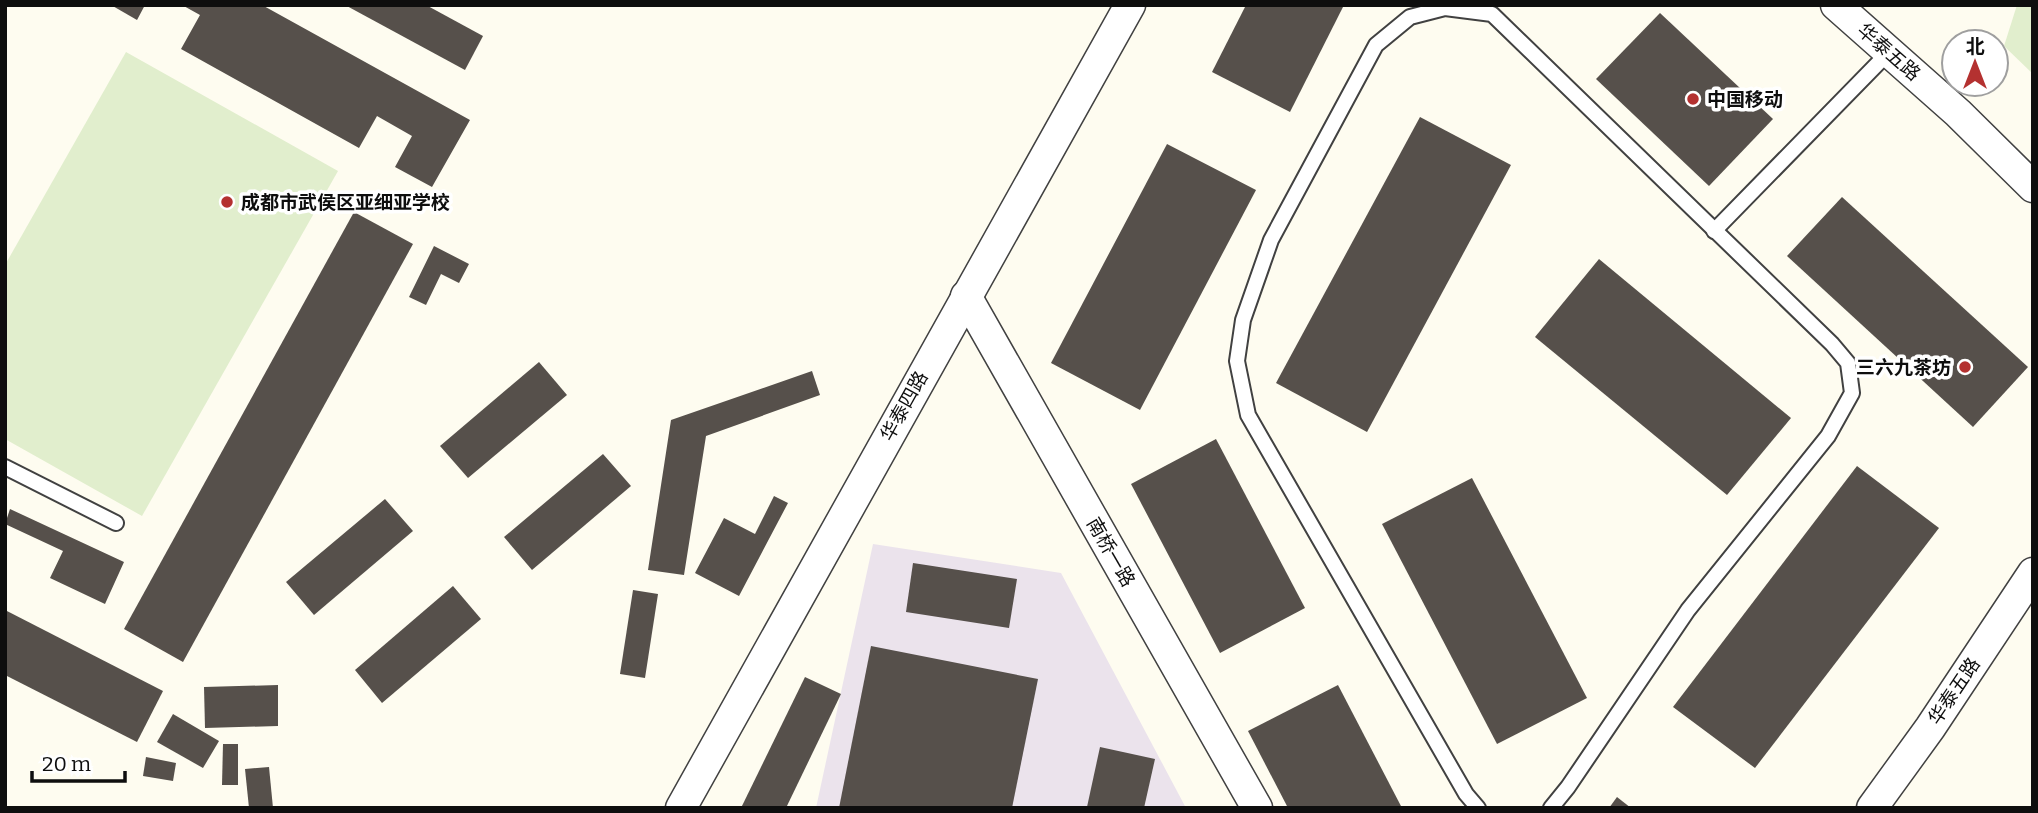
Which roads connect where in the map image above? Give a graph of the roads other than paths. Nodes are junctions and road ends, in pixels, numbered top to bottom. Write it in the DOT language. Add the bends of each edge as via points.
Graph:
graph roads {
  1 [pos="1130,5"];
  2 [pos="1836,5"];
  3 [pos="1889,52"];
  4 [pos="2033,187"];
  5 [pos="1714,231"];
  6 [pos="966,296"];
  7 [pos="5,467"];
  8 [pos="116,523"];
  9 [pos="2033,573"];
  10 [pos="681,808"];
  11 [pos="1257,808"];
  12 [pos="1478,808"];
  13 [pos="1551,808"];
  14 [pos="1872,808"];
  1 -- 6 [label="street, 华泰四路"];
  2 -- 3 [label="street, 华泰五路"];
  3 -- 4 [label="street, 华泰五路"];
  3 -- 5 [label="lane"];
  5 -- 12 [label="lane" via="1492,14 1445,8 1410,17 1376,45 1271,240 1243,320 1237,362 1248,415"];
  5 -- 13 [label="lane" via="1848,362 1852,393 1828,436 1688,610"];
  6 -- 10 [label="street, 华泰四路"];
  6 -- 11 [label="street, 南桥一路"];
  7 -- 8 [label="lane"];
  9 -- 14 [label="street, 华泰五路"];
}
